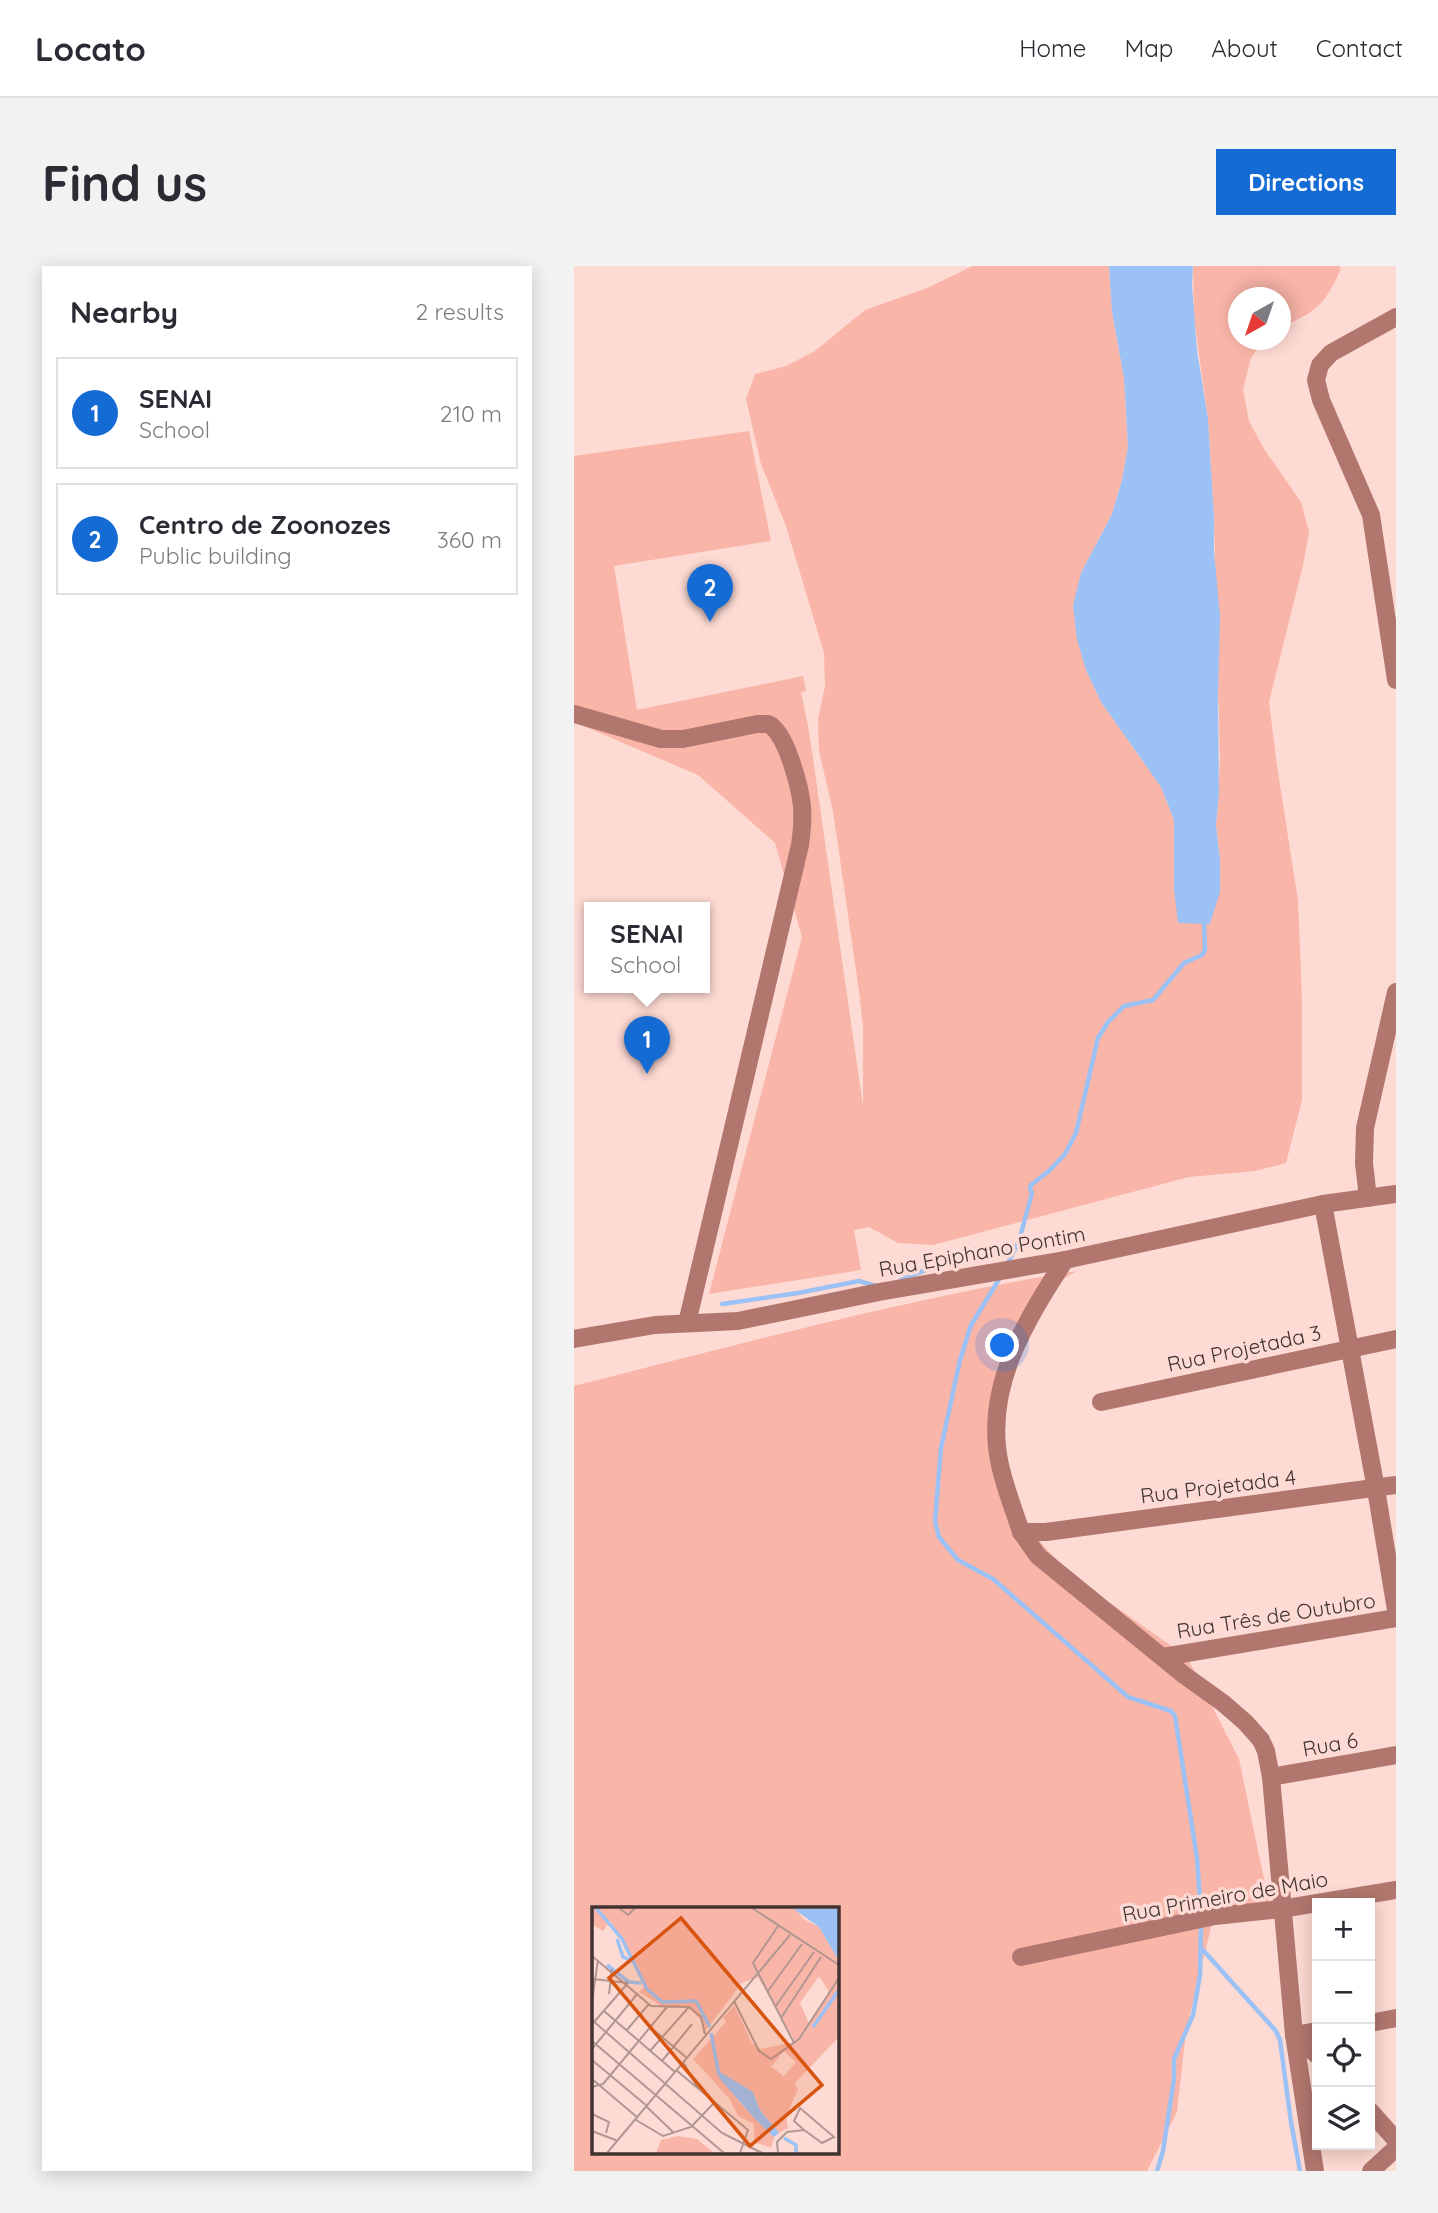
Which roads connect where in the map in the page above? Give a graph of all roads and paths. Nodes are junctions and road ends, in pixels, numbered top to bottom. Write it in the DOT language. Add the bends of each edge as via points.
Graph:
graph roads {
  1 [pos="1396,317"];
  2 [pos="1396,680"];
  3 [pos="574,714"];
  4 [pos="1396,994"];
  5 [pos="1396,1194"];
  6 [pos="1368,1198"];
  7 [pos="1322,1204"];
  8 [pos="1065,1261"];
  9 [pos="687,1323"];
  10 [pos="574,1339"];
  11 [pos="1396,1339"];
  12 [pos="1350,1348"];
  13 [pos="1101,1402"];
  14 [pos="1396,1485"];
  15 [pos="1376,1489"];
  16 [pos="1021,1532"];
  17 [pos="1396,1610"];
  18 [pos="1396,1618"];
  19 [pos="1163,1657"];
  20 [pos="1396,1755"];
  21 [pos="1271,1777"];
  22 [pos="1396,1890"];
  23 [pos="1281,1909"];
  24 [pos="1021,1957"];
  25 [pos="1396,2018"];
  26 [pos="1375,2022"];
  27 [pos="1312,2032"];
  28 [pos="1294,2035"];
  29 [pos="1312,2051"];
  30 [pos="1375,2117"];
  31 [pos="1396,2140"];
  32 [pos="1396,2148"];
  33 [pos="1315,2171"];
  34 [pos="1371,2171"];
  1 -- 2 [label="street" via="1331,354 1320,365 1316,380 1371,515"];
  3 -- 9 [label="street" via="661,739 768,724 786,747 802,802 800,845"];
  4 -- 6 [label="street" via="1365,1128"];
  5 -- 6 [label="street, Rua Epiphano Pontim"];
  6 -- 7 [label="street, Rua Epiphano Pontim"];
  7 -- 8 [label="street, Rua Epiphano Pontim"];
  7 -- 12 [label="street"];
  8 -- 9 [label="street, Rua Epiphano Pontim" via="738,1321"];
  8 -- 16 [label="street" via="1034,1308 1005,1371 998,1401 1000,1464"];
  9 -- 10 [label="street, Rua Epiphano Pontim"];
  11 -- 12 [label="street, Rua Projetada 3"];
  12 -- 13 [label="street, Rua Projetada 3"];
  12 -- 15 [label="street"];
  14 -- 15 [label="street, Rua Projetada 4"];
  15 -- 16 [label="street, Rua Projetada 4"];
  15 -- 17 [label="street"];
  16 -- 19 [label="street" via="1038,1556"];
  18 -- 19 [label="street, Rua Três de Outubro"];
  19 -- 21 [label="street" via="1255,1732 1266,1751"];
  20 -- 21 [label="street, Rua 6"];
  21 -- 23 [label="street"];
  22 -- 23 [label="street, Rua Primeiro de Maio"];
  23 -- 24 [label="street, Rua Primeiro de Maio" via="1215,1916"];
  23 -- 28 [label="street"];
  25 -- 26 [label="street"];
  27 -- 28 [label="street"];
  28 -- 29 [label="street"];
  28 -- 33 [label="street"];
  30 -- 31 [label="street"];
  32 -- 34 [label="street"];
}
